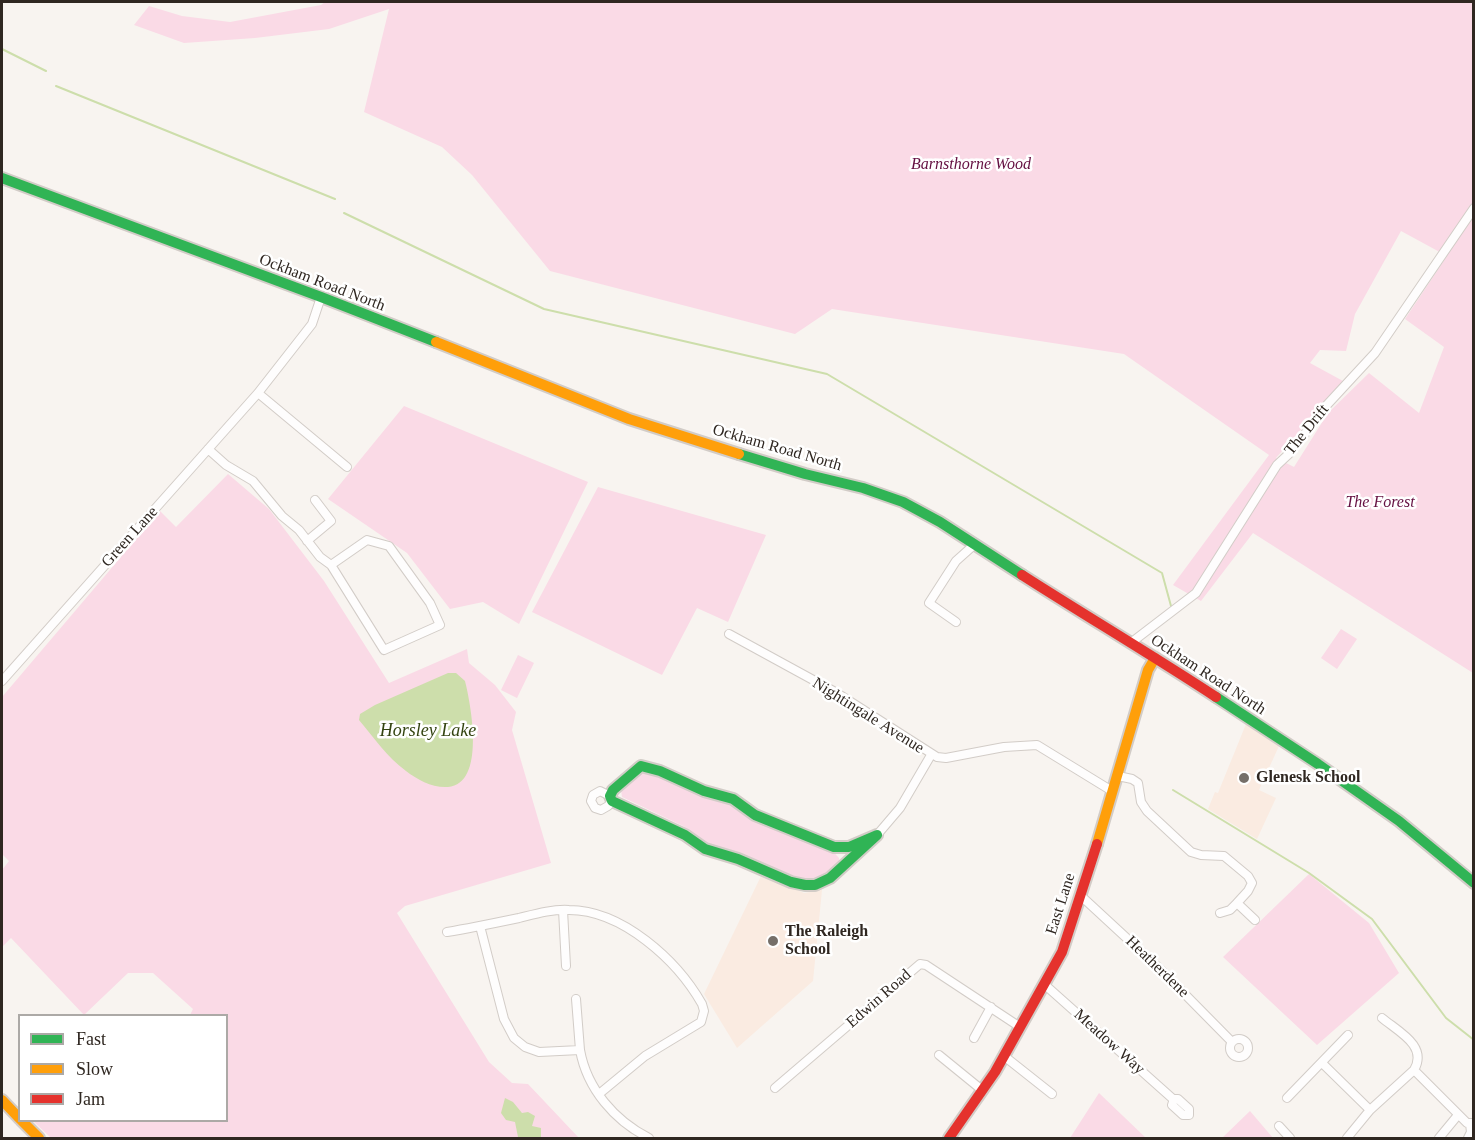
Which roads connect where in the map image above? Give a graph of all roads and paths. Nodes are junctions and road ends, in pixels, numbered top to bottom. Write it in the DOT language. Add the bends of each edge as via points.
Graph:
graph roads {
  1 [pos="2,178"];
  2 [pos="1473,208"];
  3 [pos="321,297"];
  4 [pos="258,393"];
  5 [pos="208,449"];
  6 [pos="347,467"];
  7 [pos="315,500"];
  8 [pos="307,541"];
  9 [pos="975,543"];
  10 [pos="332,565"];
  11 [pos="956,622"];
  12 [pos="729,634"];
  13 [pos="1132,642"];
  14 [pos="1155,658"];
  15 [pos="2,681"];
  16 [pos="931,755"];
  17 [pos="1118,776"];
  18 [pos="1112,791"];
  19 [pos="877,835"];
  20 [pos="834,847"];
  21 [pos="842,867"];
  22 [pos="1473,882"];
  23 [pos="1080,895"];
  24 [pos="1237,903"];
  25 [pos="563,910"];
  26 [pos="1220,913"];
  27 [pos="1255,920"];
  28 [pos="480,926"];
  29 [pos="447,932"];
  30 [pos="566,966"];
  31 [pos="1044,984"];
  32 [pos="576,999"];
  33 [pos="991,1007"];
  34 [pos="1382,1018"];
  35 [pos="1020,1027"];
  36 [pos="1348,1035"];
  37 [pos="975,1038"];
  38 [pos="1232,1042"];
  39 [pos="580,1050"];
  40 [pos="939,1055"];
  41 [pos="1004,1056"];
  42 [pos="1322,1063"];
  43 [pos="1414,1071"];
  44 [pos="775,1088"];
  45 [pos="982,1090"];
  46 [pos="598,1094"];
  47 [pos="1052,1094"];
  48 [pos="1287,1098"];
  49 [pos="1173,1100"];
  50 [pos="2,1101"];
  51 [pos="1370,1110"];
  52 [pos="1458,1115"];
  53 [pos="18,1118"];
  54 [pos="22,1122"];
  55 [pos="1472,1123"];
  56 [pos="1279,1126"];
  57 [pos="39,1138"];
  58 [pos="649,1138"];
  59 [pos="949,1138"];
  60 [pos="1290,1138"];
  61 [pos="1347,1138"];
  62 [pos="1439,1138"];
  63 [pos="1468,1138"];
  1 -- 3 [label="main road, Ockham Road North"];
  2 -- 13 [label="street, The Drift" via="1375,353 1277,465 1196,593"];
  3 -- 4 [label="street, Green Lane" via="312,324"];
  3 -- 9 [label="main road, Ockham Road North" via="629,419 903,502"];
  4 -- 5 [label="street, Green Lane"];
  4 -- 6 [label="street"];
  5 -- 8 [label="street" via="253,481"];
  5 -- 15 [label="street, Green Lane"];
  7 -- 8 [label="street" via="331,521"];
  8 -- 10 [label="street"];
  9 -- 11 [label="street" via="956,561 929,603"];
  9 -- 13 [label="main road, Ockham Road North"];
  10 -- 10 [label="street" via="384,650 440,625 430,603 389,546 367,540"];
  12 -- 16 [label="street, Nightingale Avenue" via="837,693"];
  13 -- 14 [label="main road, Ockham Road North"];
  14 -- 17 [label="main road, East Lane" via="1148,670"];
  14 -- 22 [label="main road, Ockham Road North" via="1394,817"];
  16 -- 18 [label="street, Nightingale Avenue" via="946,758 1037,745"];
  16 -- 19 [label="street" via="900,808"];
  17 -- 18 [label="main road, East Lane"];
  17 -- 24 [label="street" via="1138,783 1147,811 1191,852 1224,856 1248,876 1251,887"];
  18 -- 23 [label="main road, East Lane"];
  19 -- 20 [label="main road" via="849,847"];
  19 -- 21 [label="main road"];
  20 -- 21 [label="street" via="845,855"];
  20 -- 21 [label="main road" via="755,815 733,799 647,766 636,769 613,790 611,799 705,849 795,883 820,883"];
  23 -- 31 [label="main road, East Lane" via="1062,952"];
  23 -- 38 [label="street, Heatherdene"];
  24 -- 26 [label="street"];
  24 -- 27 [label="street"];
  25 -- 28 [label="street"];
  25 -- 30 [label="street"];
  25 -- 46 [label="street" via="604,918 642,938 674,966 704,1007 698,1025 645,1056"];
  28 -- 29 [label="street"];
  28 -- 39 [label="street" via="504,1019 514,1038 539,1052"];
  31 -- 35 [label="main road, East Lane"];
  31 -- 49 [label="street, Meadow Way"];
  32 -- 39 [label="street"];
  33 -- 35 [label="street, Edwin Road"];
  33 -- 37 [label="street"];
  33 -- 44 [label="street, Edwin Road" via="920,964"];
  34 -- 43 [label="street" via="1412,1041 1418,1054"];
  35 -- 41 [label="main road, East Lane"];
  36 -- 42 [label="street"];
  39 -- 46 [label="street" via="586,1076"];
  40 -- 45 [label="street"];
  41 -- 45 [label="main road, East Lane"];
  41 -- 47 [label="street"];
  42 -- 48 [label="street"];
  42 -- 51 [label="street"];
  43 -- 51 [label="street"];
  43 -- 52 [label="street"];
  45 -- 59 [label="main road, East Lane"];
  46 -- 58 [label="street" via="616,1114"];
  50 -- 53 [label="main road"];
  51 -- 61 [label="street"];
  52 -- 55 [label="street"];
  52 -- 62 [label="street"];
  54 -- 57 [label="main road"];
  55 -- 63 [label="street"];
  56 -- 60 [label="street"];
}
